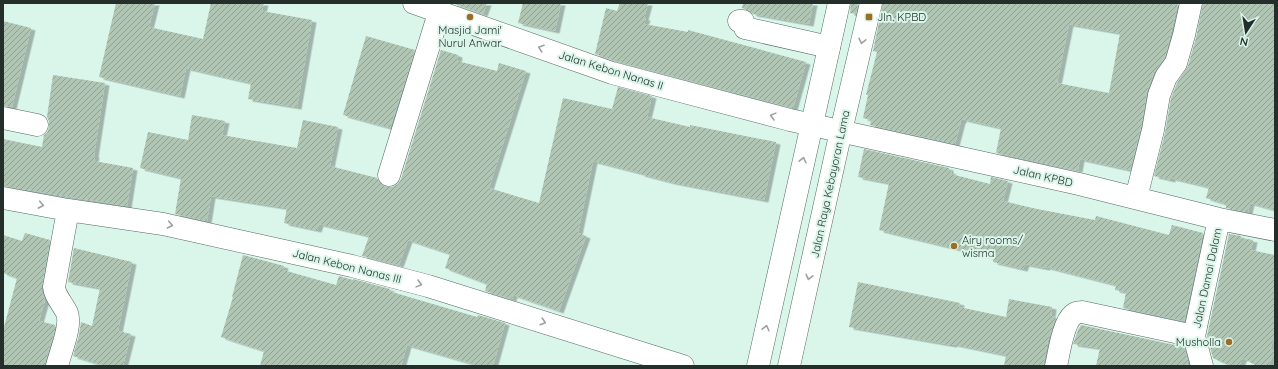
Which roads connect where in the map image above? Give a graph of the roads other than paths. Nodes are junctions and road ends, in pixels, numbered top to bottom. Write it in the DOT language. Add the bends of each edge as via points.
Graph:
graph roads {
  1 [pos="838,3"];
  2 [pos="871,3"];
  3 [pos="1191,3"];
  4 [pos="429,7"];
  5 [pos="739,21"];
  6 [pos="829,47"];
  7 [pos="3,118"];
  8 [pos="37,125"];
  9 [pos="811,125"];
  10 [pos="841,131"];
  11 [pos="389,175"];
  12 [pos="798,184"];
  13 [pos="829,190"];
  14 [pos="3,198"];
  15 [pos="1136,198"];
  16 [pos="68,210"];
  17 [pos="1219,219"];
  18 [pos="1275,230"];
  19 [pos="1194,336"];
  20 [pos="57,366"];
  21 [pos="683,366"];
  22 [pos="758,366"];
  23 [pos="790,366"];
  24 [pos="1056,366"];
  25 [pos="1202,366"];
  1 -- 6 [label="street"];
  2 -- 10 [label="street, Jalan Raya Kebayoran Lama, one-way"];
  3 -- 15 [label="street" via="1176,63 1166,77 1159,95"];
  9 -- 4 [label="street, Jalan Kebon Nanas II, one-way" via="612,73"];
  4 -- 11 [label="street"];
  5 -- 6 [label="street" via="743,22 745,28"];
  6 -- 9 [label="street"];
  7 -- 8 [label="street"];
  9 -- 10 [label="street, Jalan KPBD"];
  12 -- 9 [label="street, one-way"];
  10 -- 13 [label="street, Jalan Raya Kebayoran Lama"];
  10 -- 15 [label="street, Jalan KPBD"];
  12 -- 13 [label="street"];
  22 -- 12 [label="street, one-way"];
  13 -- 23 [label="street, Jalan Raya Kebayoran Lama, one-way"];
  14 -- 16 [label="street, Jalan Kebon Nanas III, one-way"];
  15 -- 17 [label="street, Jalan KPBD"];
  16 -- 20 [label="street" via="54,287 68,318"];
  16 -- 21 [label="street, Jalan Kebon Nanas III, one-way" via="163,224 352,266 428,286"];
  17 -- 18 [label="street, Jalan KPBD"];
  17 -- 19 [label="street, Jalan Damai Dalam"];
  19 -- 24 [label="street, Jalan Damai Dalam" via="1082,312 1075,313 1066,326"];
  19 -- 25 [label="street, Jalan Damai Dalam"];
}
